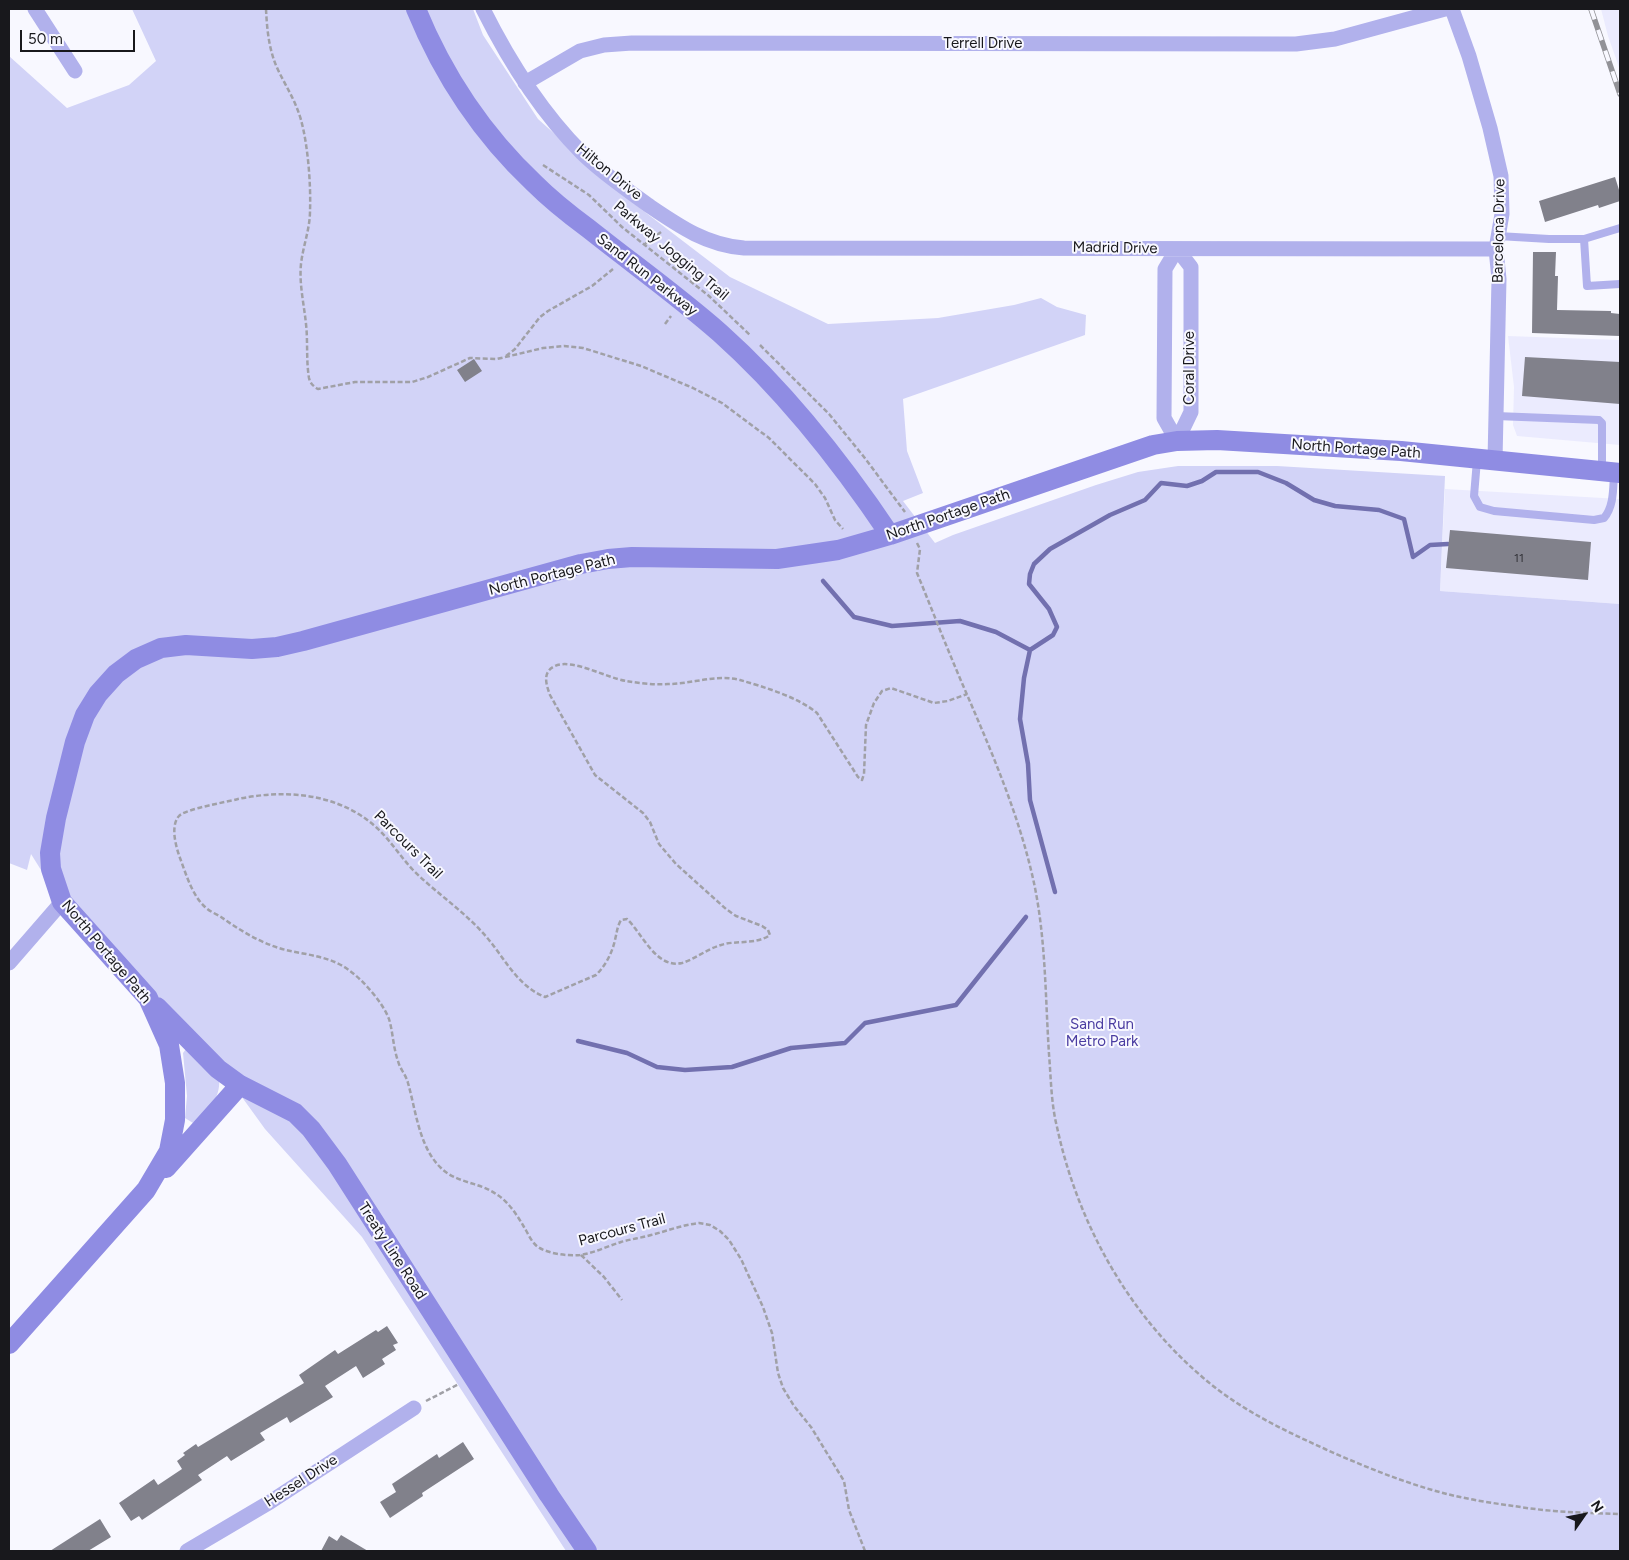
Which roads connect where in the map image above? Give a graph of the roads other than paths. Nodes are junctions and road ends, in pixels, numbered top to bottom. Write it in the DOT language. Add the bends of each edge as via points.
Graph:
graph roads {
  1 [pos="35,9"];
  2 [pos="416,9"];
  3 [pos="484,9"];
  4 [pos="1445,9"];
  5 [pos="1452,9"];
  6 [pos="74,71"];
  7 [pos="525,83"];
  8 [pos="1620,228"];
  9 [pos="1584,239"];
  10 [pos="1497,242"];
  11 [pos="734,247"];
  12 [pos="1177,249"];
  13 [pos="1620,284"];
  14 [pos="1496,416"];
  15 [pos="1177,441"];
  16 [pos="1486,459"];
  17 [pos="1612,472"];
  18 [pos="890,535"];
  19 [pos="62,902"];
  20 [pos="9,962"];
  21 [pos="148,998"];
  22 [pos="240,1085"];
  23 [pos="146,1190"];
  24 [pos="9,1344"];
  25 [pos="414,1408"];
  26 [pos="187,1551"];
  27 [pos="587,1551"];
  1 -- 6 [label="street"];
  2 -- 18 [label="main road, Sand Run Parkway" via="451,80 492,139 543,192 720,334 764,376 838,461"];
  3 -- 7 [label="street, Hilton Drive"];
  4 -- 7 [label="street, Terrell Drive" via="1335,39 1296,44 604,45 580,51"];
  5 -- 10 [label="street, Barcelona Drive" via="1469,56 1501,176 1502,214"];
  7 -- 11 [label="street, Hilton Drive" via="582,153 620,185 685,229 710,241"];
  8 -- 9 [label="lane"];
  9 -- 10 [label="lane"];
  9 -- 13 [label="lane" via="1587,286"];
  10 -- 12 [label="street, Madrid Drive"];
  10 -- 14 [label="street, Barcelona Drive"];
  11 -- 12 [label="street, Madrid Drive"];
  12 -- 15 [label="street, Coral Drive" via="1165,269 1164,418"];
  12 -- 15 [label="street, Coral Drive" via="1190,268 1191,412"];
  14 -- 16 [label="street, Barcelona Drive"];
  14 -- 17 [label="lane" via="1599,420"];
  15 -- 16 [label="main road, North Portage Path" via="1217,440"];
  15 -- 18 [label="main road, North Portage Path" via="1153,445"];
  16 -- 17 [label="main road, North Portage Path"];
  16 -- 17 [label="lane" via="1474,496 1480,507 1494,512 1594,520 1604,518 1612,500"];
  18 -- 19 [label="main road, North Portage Path" via="838,550 777,559 608,559 277,647 252,649 186,645 161,648 136,659 116,674 98,694 85,715 75,742 50,853 53,877"];
  19 -- 20 [label="street"];
  19 -- 21 [label="main road, North Portage Path"];
  21 -- 22 [label="main road, Treaty Line Road" via="218,1069"];
  21 -- 23 [label="main road, North Portage Path" via="169,1045 175,1120 169,1151"];
  22 -- 23 [label="main road, North Portage Path"];
  22 -- 27 [label="main road, Treaty Line Road" via="281,1104 311,1129"];
  23 -- 24 [label="main road, North Portage Path"];
  25 -- 26 [label="street, Hessel Drive" via="270,1502"];
}
